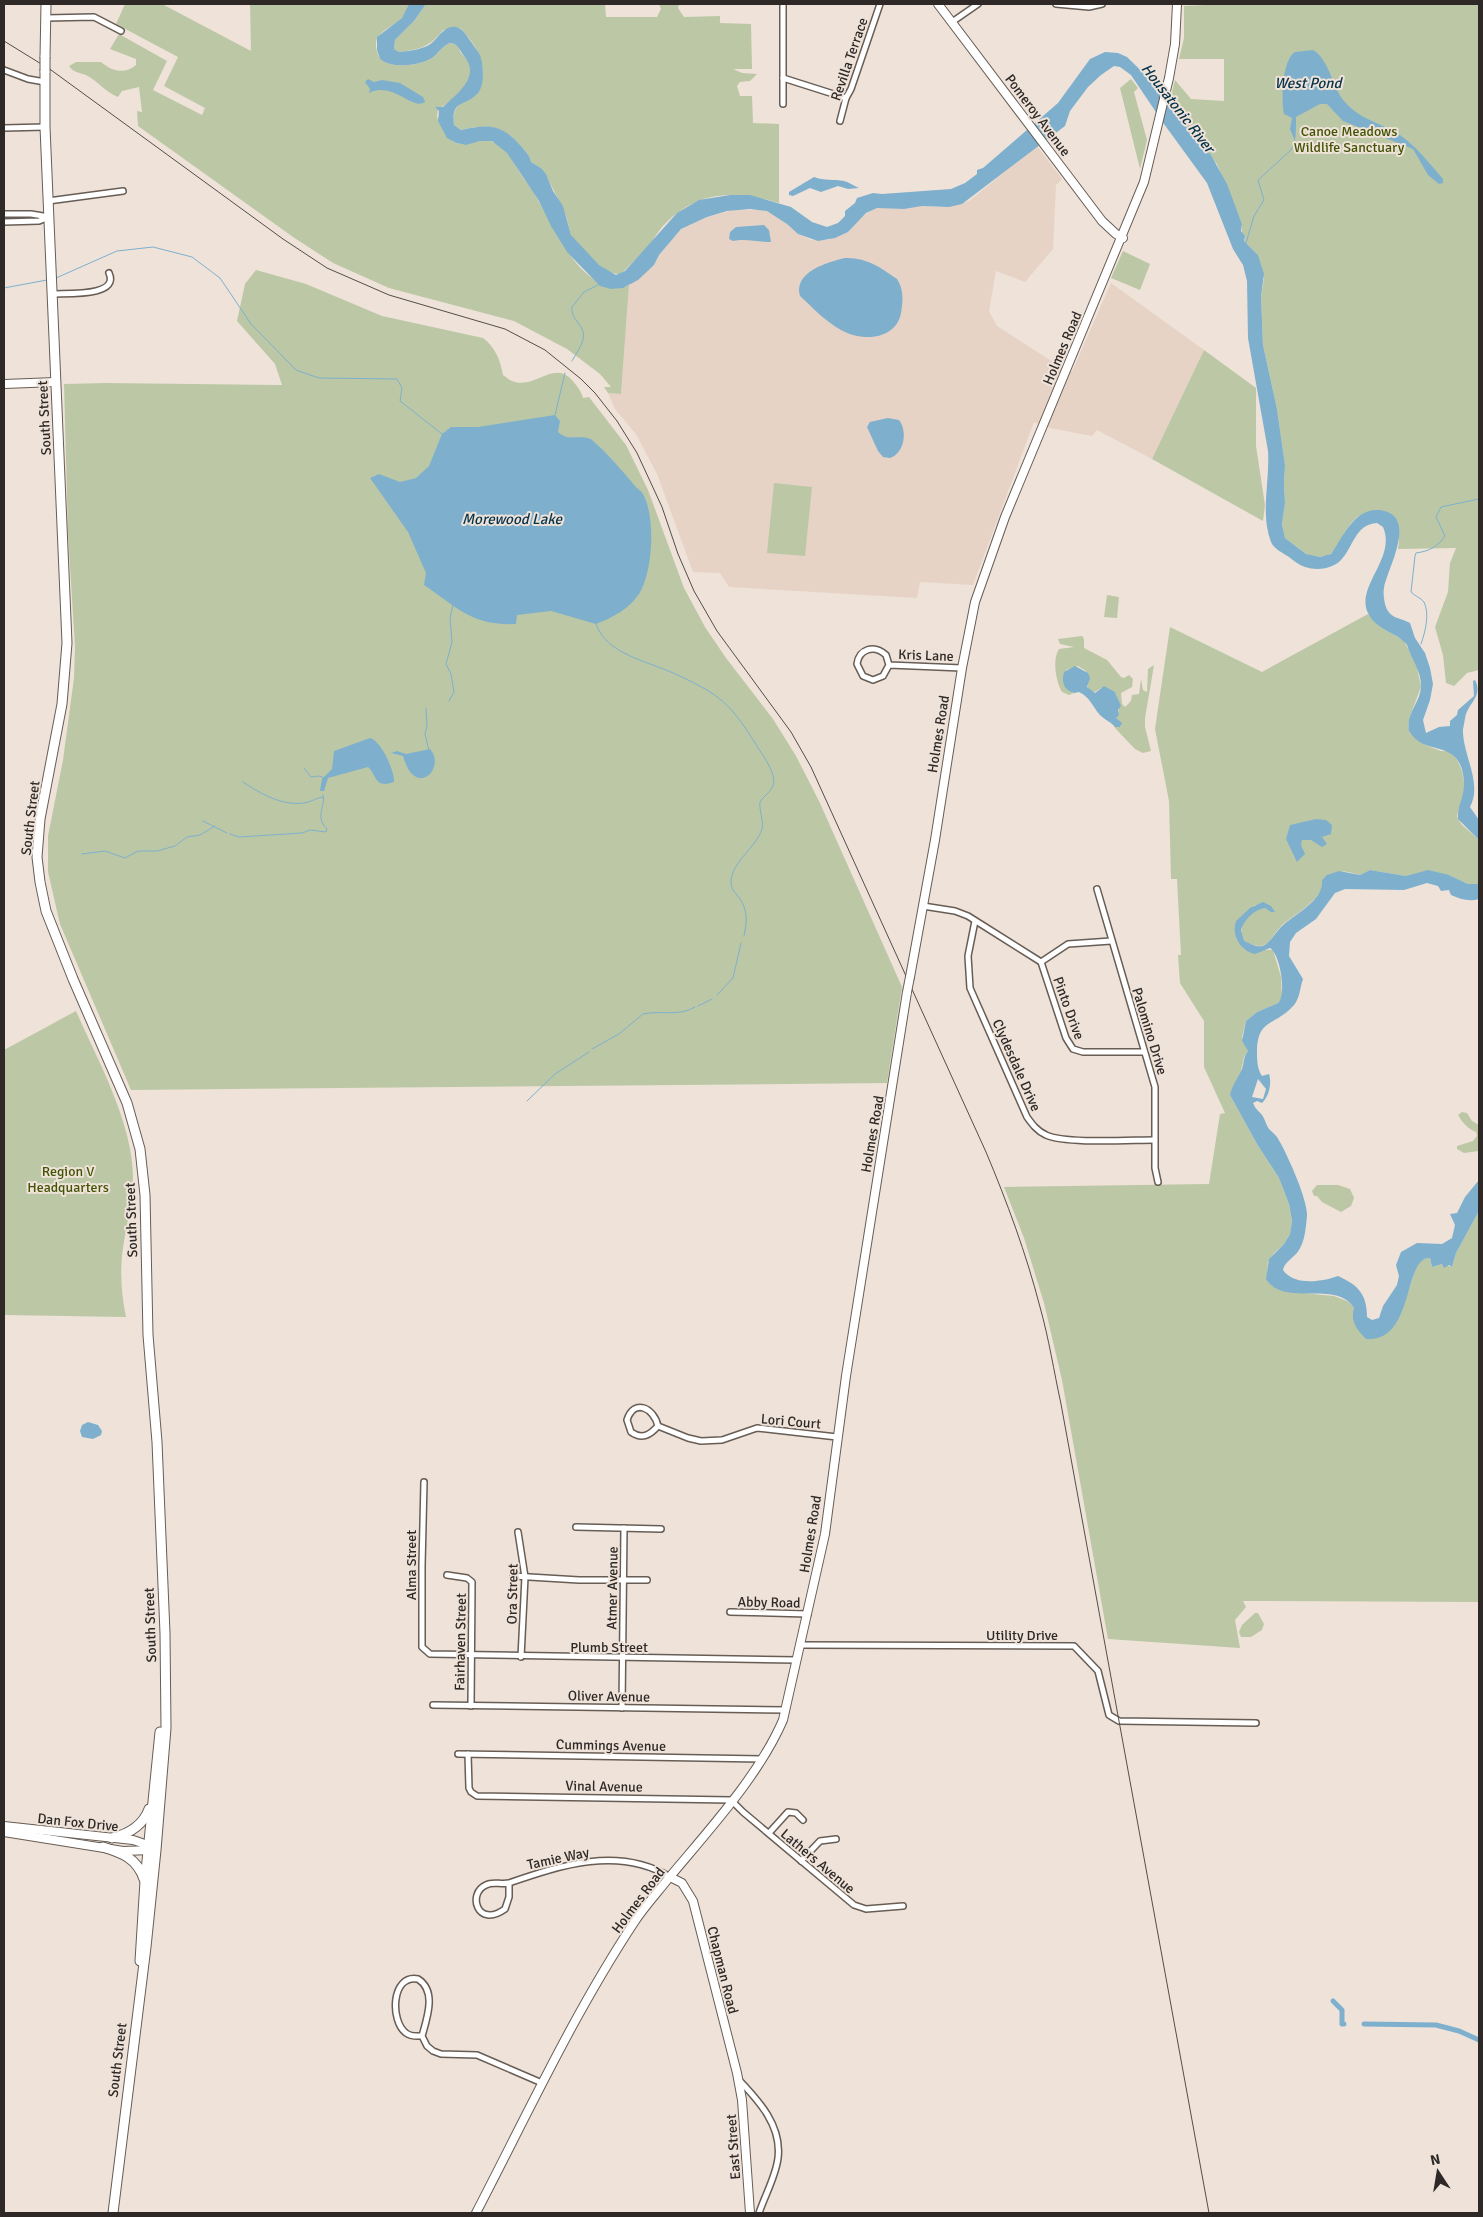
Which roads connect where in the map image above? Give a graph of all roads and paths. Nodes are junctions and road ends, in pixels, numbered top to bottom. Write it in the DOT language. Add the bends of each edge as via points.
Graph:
graph roads {
  1 [pos="46,4"];
  2 [pos="783,4"];
  3 [pos="880,4"];
  4 [pos="938,4"];
  5 [pos="978,4"];
  6 [pos="1056,4"];
  7 [pos="1102,4"];
  8 [pos="1177,4"];
  9 [pos="46,18"];
  10 [pos="952,22"];
  11 [pos="121,32"];
  12 [pos="4,70"];
  13 [pos="783,78"];
  14 [pos="45,82"];
  15 [pos="846,98"];
  16 [pos="783,104"];
  17 [pos="840,121"];
  18 [pos="45,127"];
  19 [pos="4,128"];
  20 [pos="123,191"];
  21 [pos="48,201"];
  22 [pos="4,214"];
  23 [pos="50,217"];
  24 [pos="4,222"];
  25 [pos="1123,238"];
  26 [pos="109,273"];
  27 [pos="52,294"];
  28 [pos="56,382"];
  29 [pos="4,383"];
  30 [pos="888,665"];
  31 [pos="962,668"];
  32 [pos="1097,890"];
  33 [pos="923,906"];
  34 [pos="975,921"];
  35 [pos="1111,941"];
  36 [pos="1041,962"];
  37 [pos="1144,1052"];
  38 [pos="1154,1140"];
  39 [pos="1158,1182"];
  40 [pos="658,1426"];
  41 [pos="838,1437"];
  42 [pos="424,1482"];
  43 [pos="576,1527"];
  44 [pos="624,1528"];
  45 [pos="661,1529"];
  46 [pos="518,1532"];
  47 [pos="447,1575"];
  48 [pos="513,1576"];
  49 [pos="525,1577"];
  50 [pos="622,1579"];
  51 [pos="647,1580"];
  52 [pos="730,1612"];
  53 [pos="808,1614"];
  54 [pos="800,1645"];
  55 [pos="422,1648"];
  56 [pos="472,1657"];
  57 [pos="521,1657"];
  58 [pos="622,1658"];
  59 [pos="798,1660"];
  60 [pos="166,1678"];
  61 [pos="433,1705"];
  62 [pos="470,1706"];
  63 [pos="622,1708"];
  64 [pos="786,1710"];
  65 [pos="1256,1723"];
  66 [pos="458,1754"];
  67 [pos="468,1754"];
  68 [pos="762,1759"];
  69 [pos="152,1799"];
  70 [pos="731,1800"];
  71 [pos="803,1820"];
  72 [pos="4,1826"];
  73 [pos="4,1832"];
  74 [pos="769,1833"];
  75 [pos="112,1838"];
  76 [pos="836,1839"];
  77 [pos="103,1847"];
  78 [pos="152,1849"];
  79 [pos="801,1862"];
  80 [pos="670,1877"];
  81 [pos="144,1881"];
  82 [pos="509,1882"];
  83 [pos="903,1906"];
  84 [pos="138,2014"];
  85 [pos="422,2036"];
  86 [pos="738,2079"];
  87 [pos="542,2082"];
  88 [pos="113,2213"];
  89 [pos="476,2213"];
  90 [pos="750,2213"];
  91 [pos="759,2213"];
  1 -- 9 [label="highway, South Street"];
  2 -- 13 [label="street"];
  3 -- 15 [label="street, Revilla Terrace"];
  4 -- 10 [label="street, Pomeroy Avenue"];
  5 -- 10 [label="street"];
  6 -- 7 [label="street" via="1089,7"];
  8 -- 25 [label="street, Holmes Road" via="1175,44 1146,178"];
  9 -- 11 [label="street" via="94,17"];
  9 -- 14 [label="highway, South Street, bridge"];
  10 -- 25 [label="street, Pomeroy Avenue" via="1102,221"];
  12 -- 14 [label="street"];
  13 -- 15 [label="street"];
  13 -- 16 [label="street"];
  14 -- 18 [label="highway, South Street"];
  15 -- 17 [label="street, Revilla Terrace"];
  18 -- 19 [label="street"];
  18 -- 21 [label="highway, South Street"];
  20 -- 21 [label="street"];
  21 -- 23 [label="highway, South Street"];
  22 -- 23 [label="street"];
  23 -- 24 [label="street" via="39,221"];
  23 -- 27 [label="highway, South Street"];
  25 -- 31 [label="street, Holmes Road" via="1005,517 975,602"];
  26 -- 27 [label="street" via="110,284 100,290"];
  27 -- 28 [label="highway, South Street"];
  28 -- 29 [label="street"];
  28 -- 60 [label="highway, South Street" via="66,666 58,728 40,819 37,857 46,911 128,1103 140,1149 145,1195 148,1335 157,1442"];
  30 -- 30 [label="street, Kris Lane" via="884,676 874,680 863,676 857,664 863,652 874,648 886,655"];
  30 -- 31 [label="street, Kris Lane"];
  31 -- 33 [label="street, Holmes Road"];
  32 -- 35 [label="street, Palomino Drive"];
  33 -- 34 [label="street" via="955,911"];
  33 -- 41 [label="street, Holmes Road, bridge"];
  34 -- 36 [label="street"];
  34 -- 38 [label="street, Clydesdale Drive" via="968,956 970,988 1032,1124 1043,1134 1060,1139"];
  35 -- 36 [label="street" via="1068,944"];
  35 -- 37 [label="street, Palomino Drive"];
  36 -- 37 [label="street, Pinto Drive" via="1066,1038 1073,1049 1079,1052"];
  37 -- 38 [label="street, Palomino Drive" via="1156,1093"];
  38 -- 39 [label="street, Palomino Drive"];
  40 -- 40 [label="street, Lori Court" via="652,1412 646,1409 636,1409 627,1420 631,1432 638,1436 648,1435"];
  40 -- 41 [label="street, Lori Court" via="701,1441 722,1440 757,1428"];
  41 -- 53 [label="street, Holmes Road" via="825,1534"];
  42 -- 55 [label="street, Alma Street"];
  43 -- 44 [label="street"];
  44 -- 45 [label="street"];
  44 -- 50 [label="street, Atmer Avenue"];
  46 -- 49 [label="street, Ora Street"];
  47 -- 56 [label="street, Fairhaven Street" via="471,1579"];
  48 -- 49 [label="street"];
  49 -- 50 [label="street"];
  49 -- 57 [label="street, Ora Street"];
  50 -- 51 [label="street"];
  50 -- 58 [label="street, Atmer Avenue"];
  52 -- 53 [label="street, Abby Road"];
  53 -- 54 [label="street, Holmes Road"];
  54 -- 59 [label="street, Holmes Road"];
  54 -- 65 [label="street, Utility Drive" via="1074,1646 1098,1671 1106,1708 1118,1722"];
  55 -- 56 [label="street, Plumb Street" via="430,1654"];
  56 -- 57 [label="street, Plumb Street"];
  56 -- 62 [label="street, Fairhaven Street"];
  57 -- 58 [label="street, Plumb Street"];
  58 -- 59 [label="street, Plumb Street"];
  58 -- 63 [label="street, Atmer Avenue"];
  59 -- 64 [label="street, Holmes Road"];
  60 -- 69 [label="highway, South Street"];
  60 -- 78 [label="highway, South Street" via="166,1728"];
  61 -- 62 [label="street, Oliver Avenue"];
  62 -- 63 [label="street, Oliver Avenue"];
  63 -- 64 [label="street, Oliver Avenue"];
  64 -- 68 [label="street, Holmes Road" via="775,1739"];
  66 -- 67 [label="street, Cummings Avenue"];
  67 -- 68 [label="street, Cummings Avenue"];
  67 -- 70 [label="street, Vinal Avenue" via="469,1788 477,1796"];
  68 -- 70 [label="street, Holmes Road"];
  69 -- 75 [label="highway" via="141,1824"];
  69 -- 78 [label="highway, South Street"];
  70 -- 74 [label="street, Lathers Avenue"];
  70 -- 80 [label="street, Holmes Road"];
  71 -- 74 [label="street" via="796,1813 788,1812"];
  72 -- 75 [label="street, Dan Fox Drive"];
  73 -- 77 [label="street, Dan Fox Drive"];
  74 -- 79 [label="street, Lathers Avenue"];
  75 -- 78 [label="street, Dan Fox Drive" via="133,1840"];
  76 -- 79 [label="street" via="820,1841"];
  77 -- 78 [label="street, Dan Fox Drive" via="130,1852"];
  77 -- 81 [label="highway" via="134,1861"];
  78 -- 81 [label="highway, South Street"];
  78 -- 84 [label="highway, South Street"];
  79 -- 83 [label="street, Lathers Avenue" via="854,1905 866,1909"];
  80 -- 82 [label="street, Tamie Way" via="654,1867 597,1861 556,1867"];
  80 -- 86 [label="street, Chapman Road" via="682,1883 693,1901"];
  80 -- 87 [label="street, Holmes Road" via="637,1919 604,1970"];
  81 -- 84 [label="highway, South Street"];
  82 -- 82 [label="street, Tamie Way" via="482,1886 476,1900 484,1915 491,1916 505,1909"];
  84 -- 88 [label="highway, South Street"];
  85 -- 85 [label="street" via="429,2006 428,1993 418,1979 407,1978 397,1993 397,2015 405,2033"];
  85 -- 87 [label="street" via="433,2051 477,2055"];
  86 -- 90 [label="street, East Street"];
  86 -- 91 [label="street" via="762,2107 777,2135 778,2159"];
  87 -- 89 [label="street, Holmes Road"];
}
